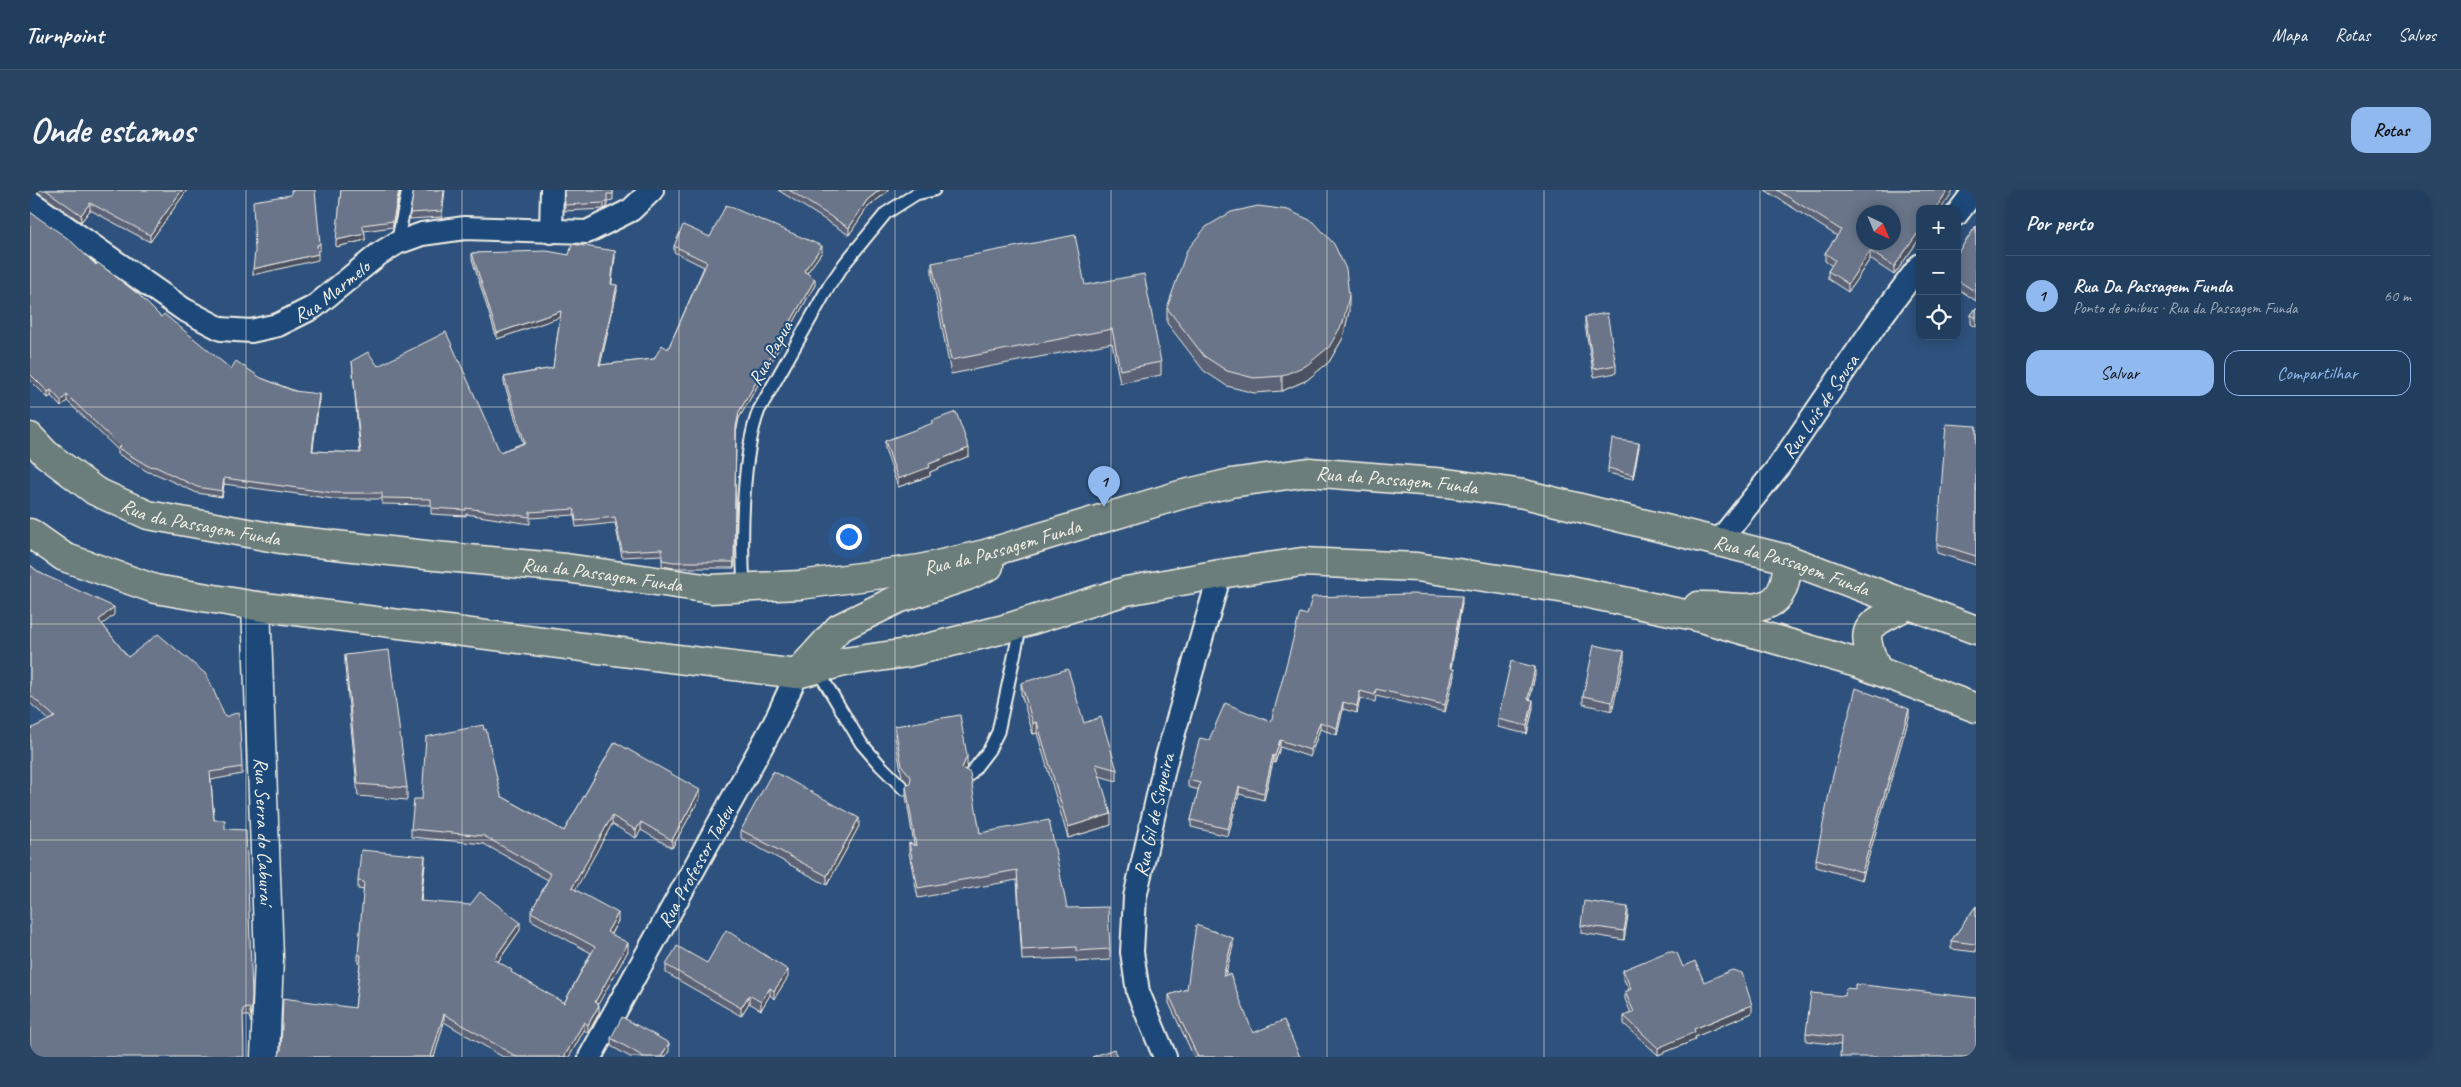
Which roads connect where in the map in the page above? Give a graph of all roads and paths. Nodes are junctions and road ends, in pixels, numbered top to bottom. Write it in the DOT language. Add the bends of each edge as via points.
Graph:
graph roads {
  1 [pos="408,190"];
  2 [pos="552,190"];
  3 [pos="652,190"];
  4 [pos="934,190"];
  5 [pos="1975,190"];
  6 [pos="30,202"];
  7 [pos="1961,209"];
  8 [pos="551,232"];
  9 [pos="397,243"];
  10 [pos="1916,270"];
  11 [pos="30,437"];
  12 [pos="30,533"];
  13 [pos="1035,538"];
  14 [pos="1717,544"];
  15 [pos="1787,559"];
  16 [pos="1220,574"];
  17 [pos="744,588"];
  18 [pos="1909,604"];
  19 [pos="256,606"];
  20 [pos="1659,608"];
  21 [pos="1021,624"];
  22 [pos="1976,630"];
  23 [pos="1877,670"];
  24 [pos="807,671"];
  25 [pos="1976,708"];
  26 [pos="969,776"];
  27 [pos="904,789"];
  28 [pos="265,1057"];
  29 [pos="590,1057"];
  30 [pos="1165,1057"];
  1 -- 9 [label="lane"];
  2 -- 8 [label="street"];
  3 -- 8 [label="street, Rua Marmelo" via="631,210 587,232"];
  4 -- 17 [label="lane, Rua Papua" via="916,194 886,213 845,263 760,410 752,429 747,479 742,538"];
  5 -- 7 [label="street"];
  6 -- 9 [label="street, Rua Marmelo" via="183,309 221,329 251,332 269,328 314,307"];
  8 -- 9 [label="street, Rua Marmelo" via="465,228 422,234"];
  10 -- 14 [label="street, Rua Luís de Sousa" via="1779,466"];
  11 -- 17 [label="main road, Rua da Passagem Funda" via="46,454 95,491 148,515 281,539 566,568 711,589"];
  12 -- 19 [label="main road" via="64,557 155,589"];
  13 -- 14 [label="main road, Rua da Passagem Funda" via="1223,485 1309,472 1447,483 1524,494"];
  13 -- 17 [label="main road, Rua da Passagem Funda" via="920,569 843,580"];
  13 -- 24 [label="main road" via="967,576 898,599 839,628"];
  14 -- 15 [label="main road, Rua da Passagem Funda"];
  15 -- 18 [label="main road, Rua da Passagem Funda"];
  15 -- 20 [label="main road" via="1781,590 1765,607 1711,605"];
  16 -- 20 [label="main road" via="1302,562 1417,568 1566,589"];
  16 -- 21 [label="main road" via="1126,591"];
  16 -- 30 [label="street, Rua Gil de Siqueira" via="1166,760 1135,897 1132,952 1138,992"];
  18 -- 22 [label="main road, Rua da Passagem Funda"];
  18 -- 23 [label="main road" via="1874,623 1866,635 1867,648"];
  19 -- 24 [label="main road"];
  19 -- 28 [label="street, Rua Serra do Caburaí" via="269,958"];
  20 -- 23 [label="main road" via="1714,621"];
  21 -- 24 [label="main road" via="907,653"];
  21 -- 26 [label="lane" via="998,732 990,750"];
  23 -- 25 [label="main road"];
  24 -- 27 [label="lane" via="861,743"];
  24 -- 29 [label="street, Rua Professor Tadeu" via="775,722"];
}
